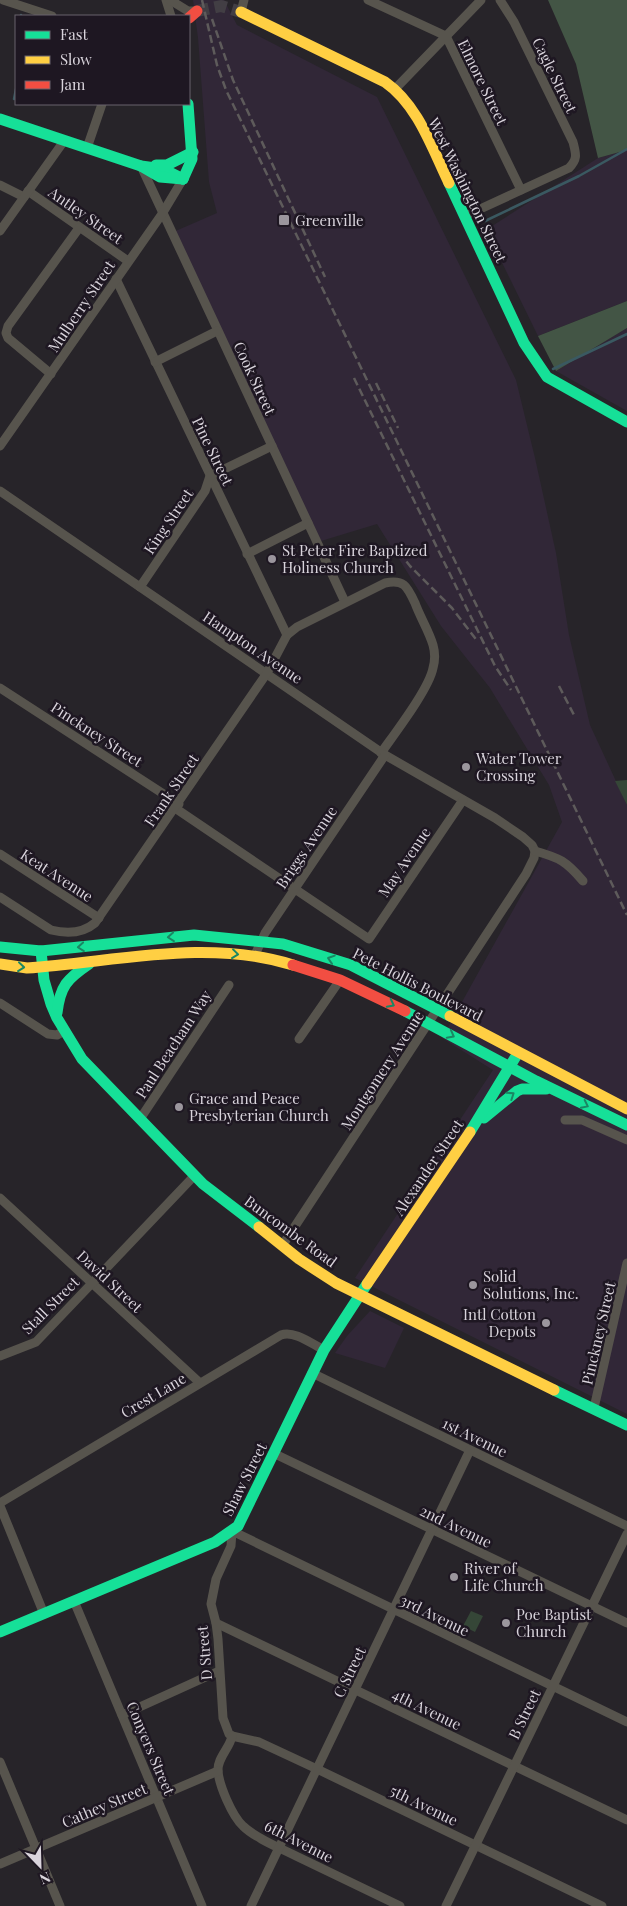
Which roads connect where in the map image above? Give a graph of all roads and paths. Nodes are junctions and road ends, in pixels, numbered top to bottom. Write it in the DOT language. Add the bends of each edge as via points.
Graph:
graph roads {
  1 [pos="3,0"];
  2 [pos="166,0"];
  3 [pos="170,0"];
  4 [pos="244,0"];
  5 [pos="368,0"];
  6 [pos="481,0"];
  7 [pos="500,0"];
  8 [pos="241,12"];
  9 [pos="49,15"];
  10 [pos="171,15"];
  11 [pos="193,15"];
  12 [pos="446,36"];
  13 [pos="395,90"];
  14 [pos="102,105"];
  15 [pos="188,105"];
  16 [pos="0,119"];
  17 [pos="64,141"];
  18 [pos="87,148"];
  19 [pos="192,152"];
  20 [pos="140,166"];
  21 [pos="153,166"];
  22 [pos="183,179"];
  23 [pos="0,186"];
  24 [pos="521,190"];
  25 [pos="26,194"];
  26 [pos="162,214"];
  27 [pos="464,216"];
  28 [pos="79,228"];
  29 [pos="0,231"];
  30 [pos="128,261"];
  31 [pos="116,279"];
  32 [pos="217,331"];
  33 [pos="155,362"];
  34 [pos="51,374"];
  35 [pos="627,422"];
  36 [pos="0,446"];
  37 [pos="272,446"];
  38 [pos="210,476"];
  39 [pos="0,491"];
  40 [pos="308,524"];
  41 [pos="247,554"];
  42 [pos="140,587"];
  43 [pos="345,602"];
  44 [pos="287,635"];
  45 [pos="267,673"];
  46 [pos="0,688"];
  47 [pos="383,754"];
  48 [pos="463,800"];
  49 [pos="177,806"];
  50 [pos="535,850"];
  51 [pos="0,854"];
  52 [pos="584,881"];
  53 [pos="295,888"];
  54 [pos="0,897"];
  55 [pos="100,918"];
  56 [pos="369,939"];
  57 [pos="261,941"];
  58 [pos="0,948"];
  59 [pos="41,951"];
  60 [pos="254,957"];
  61 [pos="92,963"];
  62 [pos="0,964"];
  63 [pos="42,967"];
  64 [pos="340,980"];
  65 [pos="229,984"];
  66 [pos="0,1003"];
  67 [pos="438,1010"];
  68 [pos="57,1018"];
  69 [pos="429,1023"];
  70 [pos="64,1031"];
  71 [pos="299,1039"];
  72 [pos="518,1053"];
  73 [pos="510,1066"];
  74 [pos="555,1090"];
  75 [pos="627,1109"];
  76 [pos="140,1119"];
  77 [pos="565,1120"];
  78 [pos="476,1124"];
  79 [pos="627,1125"];
  80 [pos="627,1140"];
  81 [pos="196,1176"];
  82 [pos="0,1198"];
  83 [pos="282,1246"];
  84 [pos="627,1263"];
  85 [pos="91,1283"];
  86 [pos="358,1295"];
  87 [pos="324,1350"];
  88 [pos="0,1356"];
  89 [pos="312,1374"];
  90 [pos="200,1383"];
  91 [pos="594,1408"];
  92 [pos="627,1425"];
  93 [pos="470,1450"];
  94 [pos="273,1454"];
  95 [pos="0,1505"];
  96 [pos="627,1526"];
  97 [pos="433,1530"];
  98 [pos="232,1531"];
  99 [pos="627,1534"];
  100 [pos="74,1601"];
  101 [pos="592,1606"];
  102 [pos="394,1611"];
  103 [pos="44,1614"];
  104 [pos="216,1623"];
  105 [pos="627,1623"];
  106 [pos="0,1632"];
  107 [pos="219,1671"];
  108 [pos="553,1687"];
  109 [pos="356,1690"];
  110 [pos="122,1714"];
  111 [pos="627,1722"];
  112 [pos="232,1736"];
  113 [pos="0,1762"];
  114 [pos="515,1766"];
  115 [pos="317,1769"];
  116 [pos="218,1771"];
  117 [pos="157,1798"];
  118 [pos="627,1820"];
  119 [pos="476,1845"];
  120 [pos="280,1848"];
  121 [pos="36,1849"];
  122 [pos="0,1864"];
  123 [pos="60,1906"];
  124 [pos="202,1906"];
  125 [pos="251,1906"];
  126 [pos="400,1906"];
  127 [pos="446,1906"];
  128 [pos="602,1906"];
  1 -- 9 [label="street"];
  2 -- 10 [label="street"];
  3 -- 11 [label="street"];
  4 -- 8 [label="street"];
  5 -- 12 [label="street, Elmore Street"];
  6 -- 12 [label="street"];
  7 -- 24 [label="street, Cagle Street" via="514,22 576,154 569,168"];
  8 -- 13 [label="street, West Washington Street" via="372,74"];
  12 -- 13 [label="street"];
  12 -- 24 [label="street, Elmore Street"];
  13 -- 27 [label="street, West Washington Street" via="423,129"];
  14 -- 18 [label="street"];
  15 -- 19 [label="street"];
  16 -- 17 [label="street"];
  17 -- 18 [label="street"];
  17 -- 25 [label="street"];
  18 -- 20 [label="street"];
  19 -- 21 [label="street" via="167,164"];
  19 -- 22 [label="street"];
  20 -- 21 [label="street"];
  20 -- 22 [label="street" via="150,174 169,180"];
  20 -- 26 [label="street, Cook Street"];
  21 -- 22 [label="street" via="174,172"];
  22 -- 26 [label="street, Mulberry Street"];
  23 -- 25 [label="street, Antley Street"];
  24 -- 27 [label="street"];
  25 -- 28 [label="street, Antley Street"];
  25 -- 29 [label="street"];
  26 -- 30 [label="street, Mulberry Street"];
  26 -- 32 [label="street, Cook Street"];
  27 -- 35 [label="street, West Washington Street" via="534,361 547,377 560,386"];
  28 -- 30 [label="street, Antley Street"];
  28 -- 34 [label="street" via="6,332 8,338"];
  30 -- 31 [label="street, Mulberry Street"];
  31 -- 33 [label="street, Pine Street"];
  31 -- 34 [label="street, Mulberry Street"];
  32 -- 33 [label="street"];
  32 -- 37 [label="street, Cook Street"];
  33 -- 38 [label="street, Pine Street"];
  34 -- 36 [label="street, Mulberry Street"];
  37 -- 38 [label="street"];
  37 -- 40 [label="street, Cook Street"];
  38 -- 41 [label="street, Pine Street"];
  38 -- 42 [label="street, King Street" via="205,491"];
  39 -- 42 [label="street, Hampton Avenue"];
  40 -- 41 [label="street"];
  40 -- 43 [label="street, Cook Street"];
  41 -- 44 [label="street, Pine Street"];
  42 -- 45 [label="street, Hampton Avenue"];
  43 -- 44 [label="street, Frank Street" via="305,621"];
  43 -- 47 [label="street, Briggs Avenue" via="385,583 403,583 433,645 431,675"];
  44 -- 45 [label="street, Frank Street"];
  45 -- 47 [label="street, Hampton Avenue"];
  45 -- 49 [label="street, Frank Street"];
  46 -- 49 [label="street, Pinckney Street"];
  47 -- 48 [label="street, Hampton Avenue"];
  47 -- 53 [label="street, Briggs Avenue"];
  48 -- 50 [label="street, Hampton Avenue" via="529,841"];
  48 -- 56 [label="street, May Avenue"];
  49 -- 53 [label="street, Pinckney Street"];
  49 -- 55 [label="street, Frank Street"];
  50 -- 52 [label="street" via="558,857"];
  50 -- 67 [label="street, Montgomery Avenue" via="526,874"];
  51 -- 55 [label="street, Keat Avenue"];
  53 -- 56 [label="street, Pinckney Street"];
  53 -- 57 [label="street, Briggs Avenue"];
  54 -- 55 [label="street, Frank Street" via="59,932 76,932 90,927"];
  57 -- 59 [label="street, Pete Hollis Boulevard, one-way" via="194,935"];
  57 -- 60 [label="street, Briggs Avenue"];
  67 -- 57 [label="street, Pete Hollis Boulevard, one-way" via="352,965 283,944"];
  58 -- 59 [label="street, Pete Hollis Boulevard"];
  59 -- 63 [label="street, Buncombe Road"];
  61 -- 60 [label="street, Pete Hollis Boulevard, one-way" via="204,951"];
  60 -- 64 [label="street, Pete Hollis Boulevard" via="283,962"];
  61 -- 63 [label="street, Pete Hollis Boulevard"];
  61 -- 68 [label="street" via="65,982 58,997"];
  62 -- 63 [label="street, Pete Hollis Boulevard, one-way"];
  63 -- 68 [label="street, Buncombe Road"];
  64 -- 69 [label="street, Pete Hollis Boulevard, one-way"];
  64 -- 71 [label="street"];
  65 -- 76 [label="street, Paul Beacham Way"];
  66 -- 70 [label="street" via="48,1034"];
  67 -- 69 [label="street, Montgomery Avenue"];
  67 -- 72 [label="street, Pete Hollis Boulevard"];
  68 -- 70 [label="street, Buncombe Road"];
  69 -- 73 [label="street, Pete Hollis Boulevard, one-way"];
  69 -- 83 [label="street, Montgomery Avenue"];
  70 -- 76 [label="street, Buncombe Road" via="82,1059"];
  72 -- 73 [label="street, Alexander Street"];
  72 -- 75 [label="street, Pete Hollis Boulevard"];
  73 -- 74 [label="street, Pete Hollis Boulevard"];
  73 -- 78 [label="street, Alexander Street"];
  78 -- 74 [label="street, one-way" via="522,1089"];
  74 -- 79 [label="street, Pete Hollis Boulevard, one-way"];
  76 -- 81 [label="street, Buncombe Road"];
  77 -- 80 [label="street" via="582,1120"];
  78 -- 86 [label="street, Alexander Street"];
  81 -- 83 [label="street, Buncombe Road"];
  81 -- 85 [label="street, Stall Street"];
  82 -- 85 [label="street, David Street"];
  83 -- 86 [label="street, Buncombe Road"];
  84 -- 91 [label="street, Pinckney Street"];
  85 -- 88 [label="street, Stall Street" via="36,1342"];
  85 -- 90 [label="street, David Street"];
  86 -- 87 [label="street, Shaw Street"];
  86 -- 91 [label="street, Buncombe Road"];
  87 -- 89 [label="street, Shaw Street"];
  87 -- 90 [label="street, Crest Lane" via="285,1333"];
  89 -- 93 [label="street, 1st Avenue"];
  89 -- 94 [label="street, Shaw Street"];
  90 -- 95 [label="street, Crest Lane"];
  91 -- 92 [label="street, Buncombe Road"];
  93 -- 96 [label="street, 1st Avenue"];
  93 -- 97 [label="street, C Street"];
  94 -- 97 [label="street, 2nd Avenue"];
  94 -- 98 [label="street, Shaw Street" via="244,1515"];
  95 -- 103 [label="street"];
  97 -- 101 [label="street, 2nd Avenue"];
  97 -- 102 [label="street, C Street"];
  98 -- 100 [label="street, Shaw Street" via="215,1542"];
  98 -- 102 [label="street, 3rd Avenue"];
  98 -- 104 [label="street, D Street" via="231,1546 212,1593 211,1609"];
  99 -- 101 [label="street, B Street"];
  100 -- 103 [label="street, Shaw Street"];
  100 -- 110 [label="street, Conyers Street"];
  101 -- 105 [label="street, 2nd Avenue"];
  101 -- 108 [label="street, B Street"];
  102 -- 108 [label="street, 3rd Avenue"];
  102 -- 109 [label="street, C Street"];
  103 -- 106 [label="street, Shaw Street"];
  104 -- 107 [label="street, D Street"];
  104 -- 109 [label="street, 4th Avenue"];
  107 -- 110 [label="street"];
  107 -- 112 [label="street, D Street" via="223,1718"];
  108 -- 111 [label="street, 3rd Avenue"];
  108 -- 114 [label="street, B Street"];
  109 -- 114 [label="street, 4th Avenue"];
  109 -- 115 [label="street, C Street"];
  110 -- 117 [label="street, Conyers Street"];
  112 -- 115 [label="street, 5th Avenue" via="252,1739"];
  112 -- 116 [label="street"];
  113 -- 121 [label="street"];
  114 -- 118 [label="street, 4th Avenue"];
  114 -- 119 [label="street, B Street"];
  115 -- 119 [label="street, 5th Avenue"];
  115 -- 120 [label="street, C Street"];
  116 -- 117 [label="street, Cathey Street"];
  116 -- 120 [label="street, 6th Avenue" via="237,1820 247,1830"];
  117 -- 121 [label="street, Cathey Street"];
  117 -- 124 [label="street, Conyers Street"];
  119 -- 127 [label="street, B Street"];
  119 -- 128 [label="street, 5th Avenue"];
  120 -- 125 [label="street, C Street"];
  120 -- 126 [label="street, 6th Avenue"];
  121 -- 122 [label="street, Cathey Street"];
  121 -- 123 [label="street"];
}
